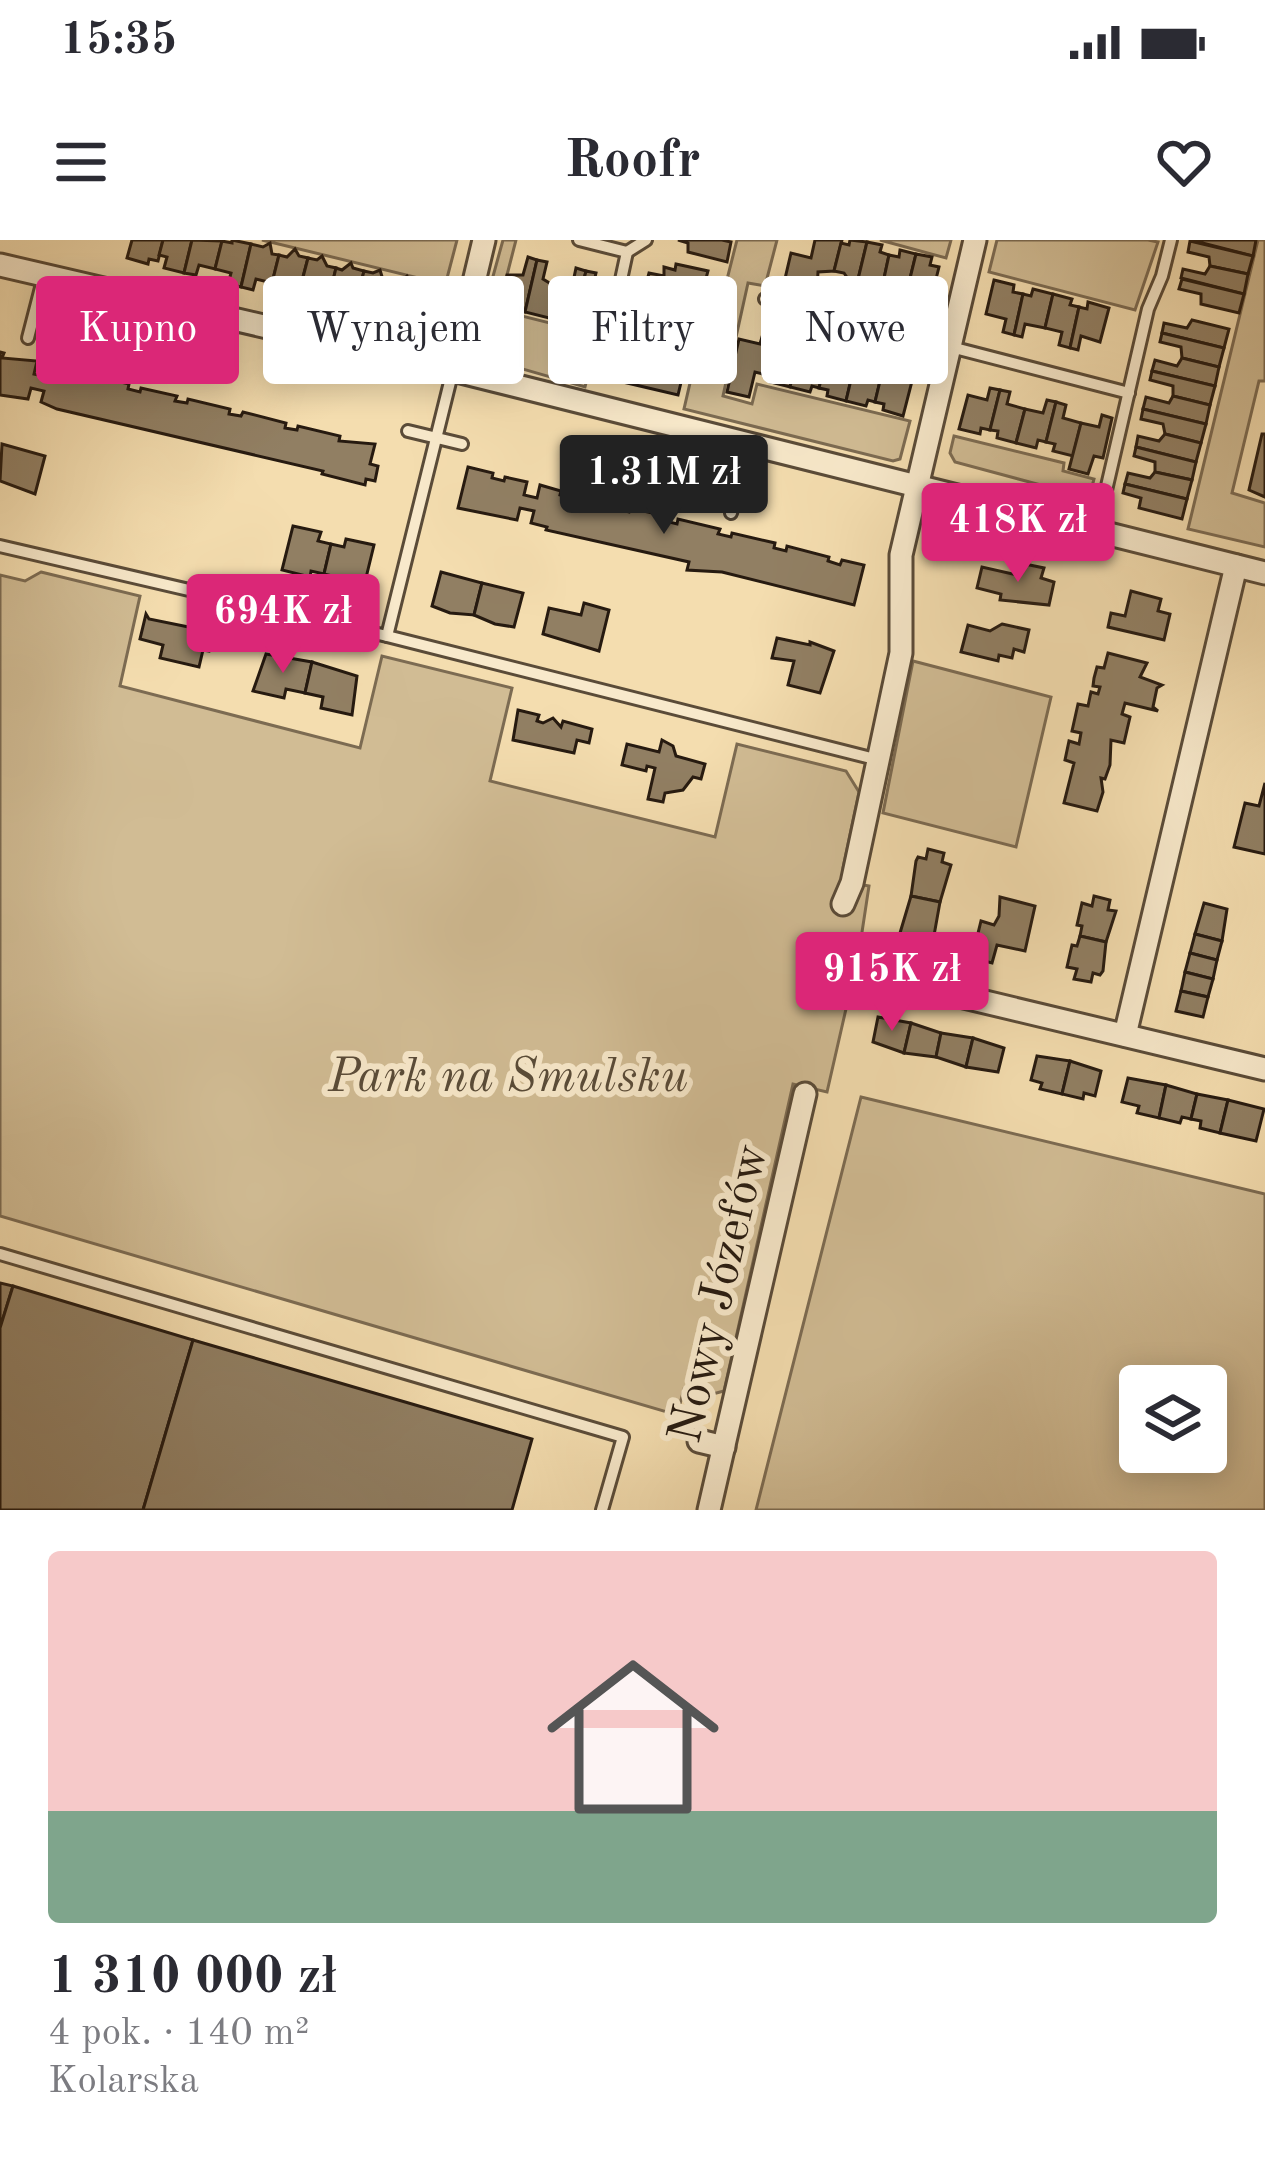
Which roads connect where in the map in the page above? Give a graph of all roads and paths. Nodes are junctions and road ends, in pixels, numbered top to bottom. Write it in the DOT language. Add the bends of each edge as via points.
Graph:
graph roads {
  1 [pos="484,240"];
  2 [pos="579,240"];
  3 [pos="646,240"];
  4 [pos="975,240"];
  5 [pos="1171,240"];
  6 [pos="627,252"];
  7 [pos="0,265"];
  8 [pos="44,276"];
  9 [pos="475,276"];
  10 [pos="622,276"];
  11 [pos="36,307"];
  12 [pos="28,338"];
  13 [pos="949,347"];
  14 [pos="450,384"];
  15 [pos="511,384"];
  16 [pos="1129,393"];
  17 [pos="408,431"];
  18 [pos="436,438"];
  19 [pos="749,442"];
  20 [pos="462,444"];
  21 [pos="917,484"];
  22 [pos="1104,499"];
  23 [pos="731,513"];
  24 [pos="0,546"];
  25 [pos="1236,566"];
  26 [pos="1265,573"];
  27 [pos="387,636"];
  28 [pos="879,760"];
  29 [pos="843,904"];
  30 [pos="872,974"];
  31 [pos="1125,1035"];
  32 [pos="1265,1069"];
  33 [pos="805,1094"];
  34 [pos="0,1253"];
  35 [pos="699,1441"];
  36 [pos="724,1447"];
  37 [pos="602,1510"];
  38 [pos="709,1510"];
  1 -- 9 [label="street"];
  2 -- 6 [label="lane"];
  3 -- 6 [label="lane"];
  4 -- 13 [label="street"];
  5 -- 16 [label="lane"];
  6 -- 10 [label="lane"];
  7 -- 8 [label="street"];
  11 -- 12 [label="lane"];
  13 -- 16 [label="lane"];
  13 -- 21 [label="street"];
  14 -- 18 [label="lane"];
  15 -- 19 [label="street"];
  16 -- 22 [label="lane"];
  17 -- 18 [label="lane"];
  18 -- 20 [label="lane"];
  18 -- 27 [label="lane"];
  19 -- 21 [label="street"];
  19 -- 23 [label="lane"];
  21 -- 25 [label="street"];
  21 -- 28 [label="street" via="901,555 902,653"];
  24 -- 27 [label="lane"];
  25 -- 26 [label="street"];
  25 -- 31 [label="street"];
  27 -- 28 [label="lane"];
  28 -- 29 [label="street"];
  30 -- 31 [label="street"];
  31 -- 32 [label="street"];
  33 -- 36 [label="street, Nowy Józefów"];
  34 -- 37 [label="lane" via="623,1437"];
  35 -- 36 [label="street"];
  36 -- 38 [label="street, Nowy Józefów"];
}
